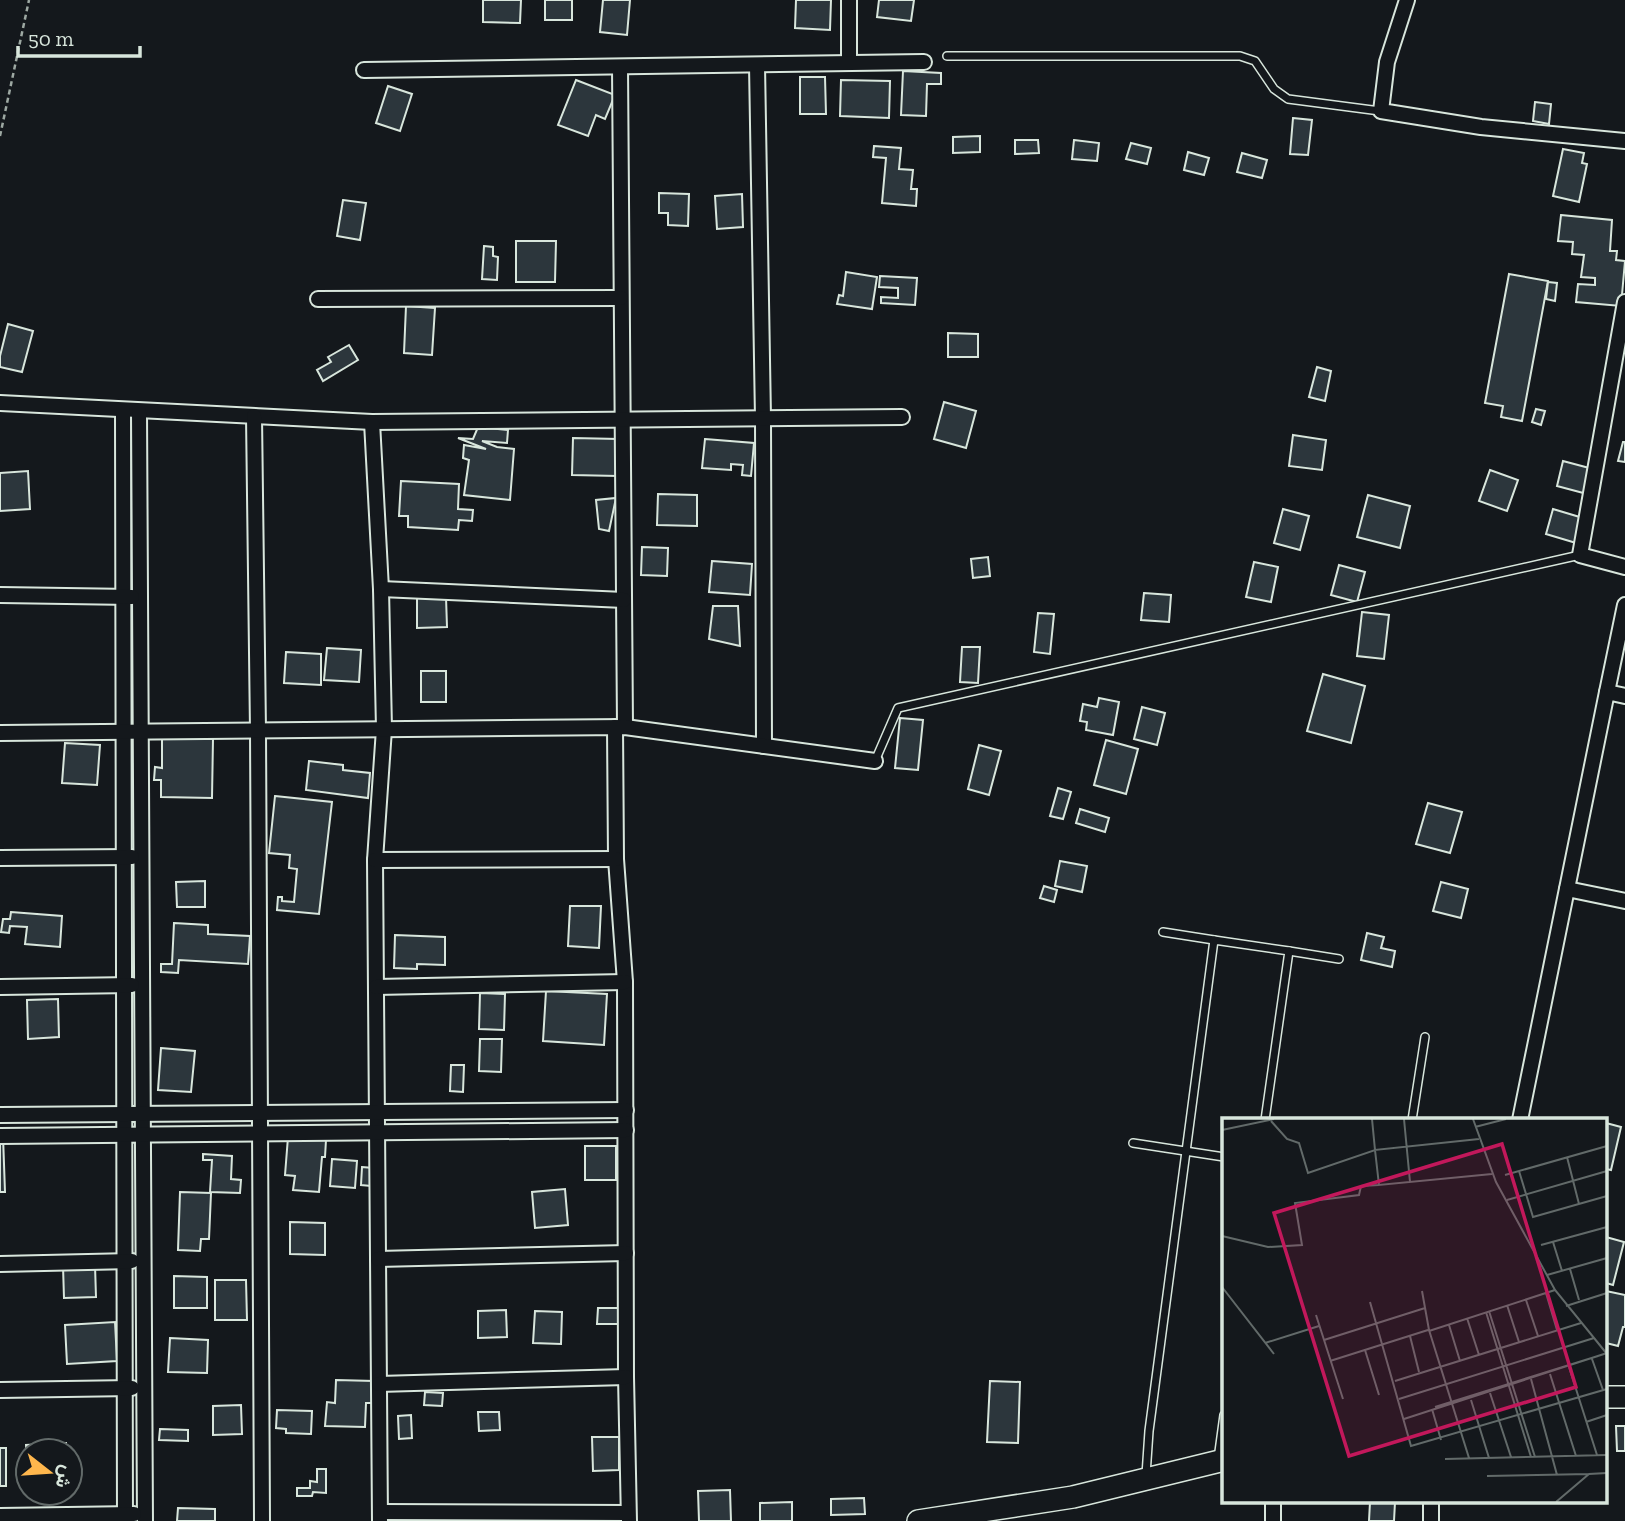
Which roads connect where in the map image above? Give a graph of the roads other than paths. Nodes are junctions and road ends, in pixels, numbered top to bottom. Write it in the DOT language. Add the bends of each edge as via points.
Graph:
graph roads {
  1 [pos="849,0"];
  2 [pos="1407,0"];
  3 [pos="947,56"];
  4 [pos="924,62"];
  5 [pos="849,63"];
  6 [pos="757,65"];
  7 [pos="620,66"];
  8 [pos="364,70"];
  9 [pos="1381,111"];
  10 [pos="1625,141"];
  11 [pos="621,298"];
  12 [pos="318,299"];
  13 [pos="1625,302"];
  14 [pos="0,403"];
  15 [pos="123,411"];
  16 [pos="139,411"];
  17 [pos="254,416"];
  18 [pos="902,417"];
  19 [pos="763,418"];
  20 [pos="622,419"];
  21 [pos="372,422"];
  22 [pos="1580,555"];
  23 [pos="1625,567"];
  24 [pos="381,589"];
  25 [pos="0,595"];
  26 [pos="132,597"];
  27 [pos="624,600"];
  28 [pos="1625,605"];
  29 [pos="1607,692"];
  30 [pos="1625,696"];
  31 [pos="620,727"];
  32 [pos="384,729"];
  33 [pos="123,732"];
  34 [pos="258,732"];
  35 [pos="0,733"];
  36 [pos="141,733"];
  37 [pos="764,746"];
  38 [pos="875,761"];
  39 [pos="141,857"];
  40 [pos="0,858"];
  41 [pos="123,858"];
  42 [pos="616,859"];
  43 [pos="375,860"];
  44 [pos="1567,889"];
  45 [pos="1625,901"];
  46 [pos="1163,932"];
  47 [pos="1213,940"];
  48 [pos="1289,951"];
  49 [pos="1339,959"];
  50 [pos="625,982"];
  51 [pos="123,985"];
  52 [pos="142,985"];
  53 [pos="0,987"];
  54 [pos="376,987"];
  55 [pos="1425,1037"];
  56 [pos="626,1111"];
  57 [pos="377,1112"];
  58 [pos="260,1113"];
  59 [pos="143,1114"];
  60 [pos="0,1115"];
  61 [pos="123,1115"];
  62 [pos="1265,1118"];
  63 [pos="1412,1118"];
  64 [pos="1520,1118"];
  65 [pos="626,1130"];
  66 [pos="260,1133"];
  67 [pos="377,1133"];
  68 [pos="143,1134"];
  69 [pos="123,1135"];
  70 [pos="0,1136"];
  71 [pos="1133,1143"];
  72 [pos="1186,1151"];
  73 [pos="1222,1157"];
  74 [pos="626,1253"];
  75 [pos="144,1259"];
  76 [pos="378,1259"];
  77 [pos="124,1262"];
  78 [pos="0,1264"];
  79 [pos="626,1377"];
  80 [pos="379,1384"];
  81 [pos="125,1388"];
  82 [pos="145,1388"];
  83 [pos="0,1390"];
  84 [pos="1221,1461"];
  85 [pos="1146,1480"];
  86 [pos="0,1516"];
  87 [pos="145,1517"];
  88 [pos="380,1517"];
  89 [pos="628,1517"];
  90 [pos="125,1518"];
  91 [pos="262,1521"];
  92 [pos="918,1521"];
  1 -- 5 [label="street"];
  2 -- 9 [label="street" via="1387,62"];
  3 -- 9 [label="lane" via="1240,56 1255,61 1274,89 1288,99"];
  4 -- 5 [label="street"];
  5 -- 6 [label="street"];
  6 -- 7 [label="street"];
  6 -- 19 [label="street"];
  7 -- 8 [label="street"];
  7 -- 11 [label="street"];
  9 -- 10 [label="street" via="1481,127"];
  11 -- 12 [label="street"];
  11 -- 20 [label="street"];
  13 -- 22 [label="street"];
  14 -- 15 [label="street"];
  15 -- 16 [label="street"];
  15 -- 26 [label="street"];
  16 -- 17 [label="street"];
  16 -- 26 [label="street"];
  17 -- 21 [label="street"];
  17 -- 34 [label="street"];
  18 -- 19 [label="street"];
  19 -- 20 [label="street"];
  19 -- 37 [label="street"];
  20 -- 21 [label="street"];
  20 -- 27 [label="street"];
  21 -- 24 [label="street"];
  22 -- 23 [label="street"];
  22 -- 38 [label="lane" via="898,708"];
  24 -- 27 [label="street"];
  24 -- 32 [label="street"];
  25 -- 26 [label="street"];
  26 -- 33 [label="street"];
  26 -- 36 [label="street"];
  27 -- 31 [label="street"];
  28 -- 29 [label="street"];
  29 -- 30 [label="street"];
  29 -- 44 [label="street"];
  31 -- 32 [label="street"];
  31 -- 37 [label="street"];
  31 -- 42 [label="street"];
  32 -- 34 [label="street"];
  32 -- 43 [label="street"];
  33 -- 35 [label="street"];
  33 -- 36 [label="street"];
  33 -- 41 [label="street"];
  34 -- 36 [label="street"];
  34 -- 58 [label="street"];
  36 -- 39 [label="street"];
  37 -- 38 [label="street"];
  39 -- 41 [label="street"];
  39 -- 52 [label="street"];
  40 -- 41 [label="street"];
  41 -- 51 [label="street"];
  42 -- 43 [label="street"];
  42 -- 50 [label="street"];
  43 -- 54 [label="street"];
  44 -- 45 [label="street"];
  44 -- 64 [label="street"];
  46 -- 47 [label="lane"];
  47 -- 48 [label="lane"];
  47 -- 72 [label="lane"];
  48 -- 49 [label="lane"];
  48 -- 62 [label="lane"];
  50 -- 54 [label="street"];
  50 -- 56 [label="street"];
  51 -- 52 [label="street"];
  51 -- 53 [label="street"];
  51 -- 61 [label="street"];
  52 -- 59 [label="street"];
  54 -- 57 [label="street"];
  55 -- 63 [label="lane"];
  56 -- 57 [label="street"];
  56 -- 65 [label="street"];
  57 -- 58 [label="street"];
  57 -- 67 [label="street"];
  58 -- 59 [label="street"];
  58 -- 66 [label="street"];
  59 -- 61 [label="street"];
  59 -- 68 [label="street"];
  60 -- 61 [label="street"];
  61 -- 69 [label="street"];
  65 -- 67 [label="street"];
  65 -- 74 [label="street"];
  66 -- 67 [label="street"];
  66 -- 68 [label="street"];
  66 -- 91 [label="street"];
  67 -- 76 [label="street"];
  68 -- 69 [label="street"];
  68 -- 75 [label="street"];
  69 -- 70 [label="street"];
  69 -- 77 [label="street"];
  71 -- 72 [label="lane"];
  72 -- 73 [label="lane"];
  72 -- 85 [label="lane"];
  74 -- 76 [label="street"];
  74 -- 79 [label="street"];
  75 -- 77 [label="street"];
  75 -- 82 [label="street"];
  76 -- 80 [label="street"];
  77 -- 78 [label="street"];
  77 -- 81 [label="street"];
  79 -- 80 [label="street"];
  79 -- 89 [label="street"];
  80 -- 88 [label="street"];
  81 -- 82 [label="street"];
  81 -- 83 [label="street"];
  81 -- 90 [label="street"];
  82 -- 87 [label="street"];
  84 -- 85 [label="street"];
  85 -- 92 [label="street" via="1073,1497"];
  86 -- 90 [label="street"];
  87 -- 90 [label="street"];
  88 -- 89 [label="street"];
}
